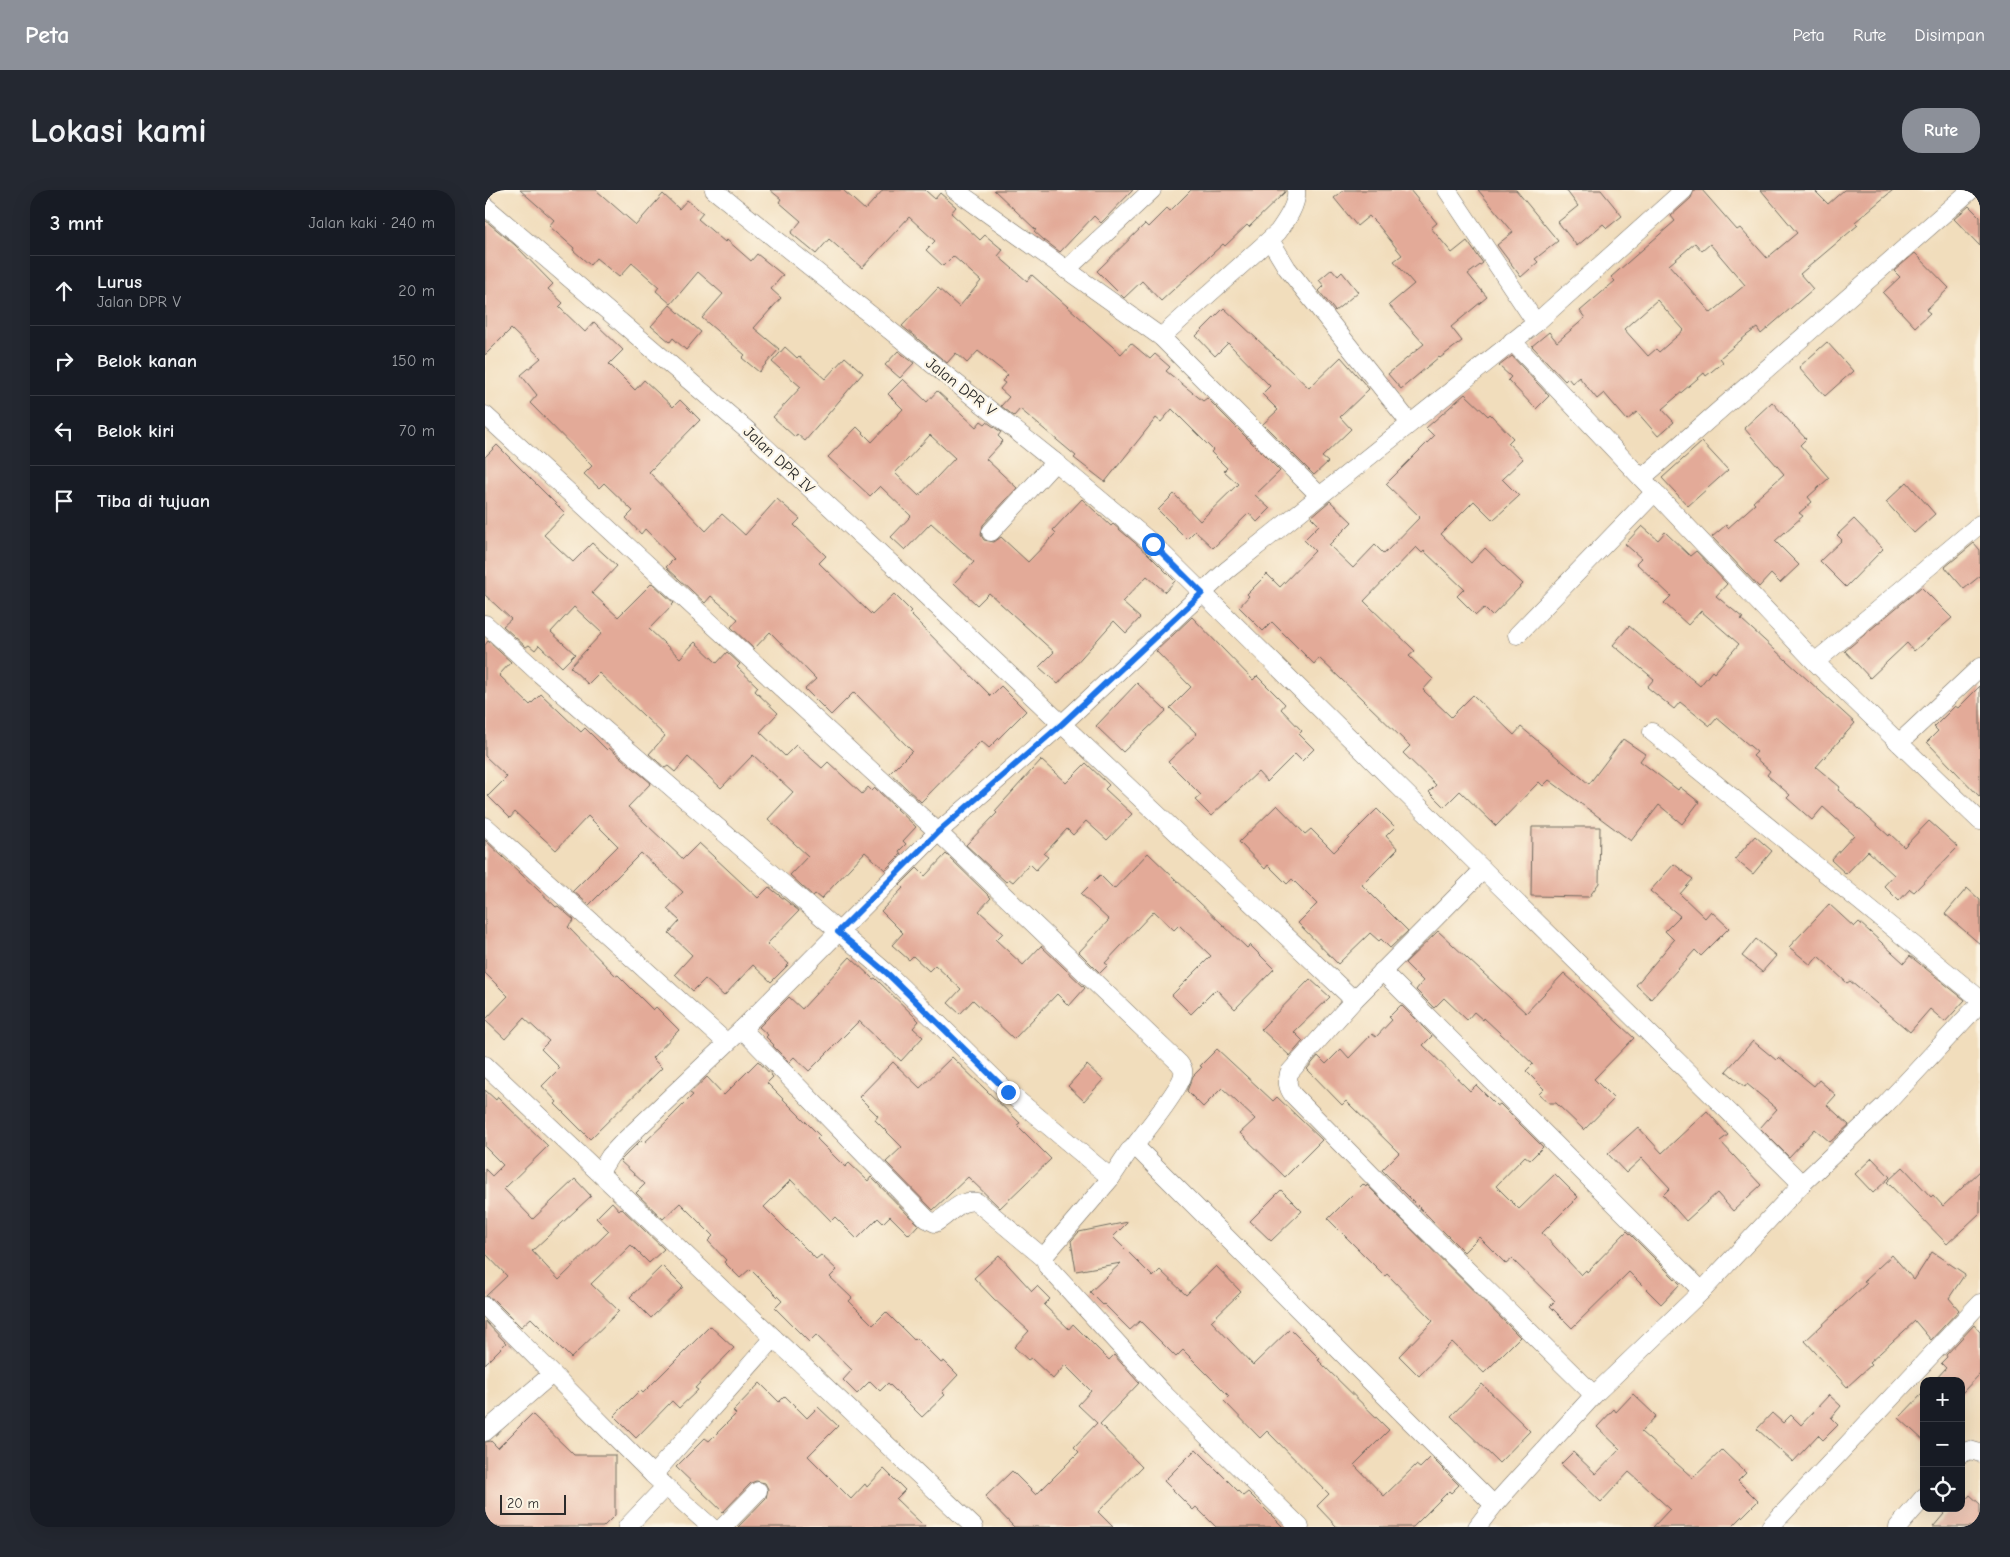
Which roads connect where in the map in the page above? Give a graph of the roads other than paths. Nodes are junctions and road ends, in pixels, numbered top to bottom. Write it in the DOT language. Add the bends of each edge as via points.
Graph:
graph roads {
  1 [pos="714,190"];
  2 [pos="955,190"];
  3 [pos="1152,190"];
  4 [pos="1296,190"];
  5 [pos="1447,190"];
  6 [pos="1684,190"];
  7 [pos="1971,190"];
  8 [pos="978,196"];
  9 [pos="485,206"];
  10 [pos="1270,240"];
  11 [pos="1067,270"];
  12 [pos="1535,323"];
  13 [pos="1161,337"];
  14 [pos="1512,341"];
  15 [pos="485,415"];
  16 [pos="1409,422"];
  17 [pos="1055,462"];
  18 [pos="1642,478"];
  19 [pos="1655,492"];
  20 [pos="1319,495"];
  21 [pos="1980,524"];
  22 [pos="991,532"];
  23 [pos="1202,593"];
  24 [pos="485,624"];
  25 [pos="1517,635"];
  26 [pos="1815,662"];
  27 [pos="1980,667"];
  28 [pos="1062,724"];
  29 [pos="1652,732"];
  30 [pos="1899,743"];
  31 [pos="1976,810"];
  32 [pos="485,826"];
  33 [pos="938,832"];
  34 [pos="1483,870"];
  35 [pos="838,932"];
  36 [pos="1383,971"];
  37 [pos="1980,998"];
  38 [pos="1354,1000"];
  39 [pos="1980,1003"];
  40 [pos="742,1029"];
  41 [pos="727,1043"];
  42 [pos="485,1065"];
  43 [pos="1132,1149"];
  44 [pos="600,1172"];
  45 [pos="1111,1178"];
  46 [pos="1803,1184"];
  47 [pos="1045,1260"];
  48 [pos="1702,1290"];
  49 [pos="1980,1303"];
  50 [pos="485,1306"];
  51 [pos="775,1338"];
  52 [pos="552,1374"];
  53 [pos="1594,1395"];
  54 [pos="485,1432"];
  55 [pos="659,1481"];
  56 [pos="758,1491"];
  57 [pos="1920,1502"];
  58 [pos="1494,1505"];
  59 [pos="627,1527"];
  60 [pos="711,1527"];
  61 [pos="723,1527"];
  62 [pos="974,1527"];
  63 [pos="1300,1527"];
  64 [pos="1477,1527"];
  65 [pos="1769,1527"];
  66 [pos="1898,1527"];
  1 -- 17 [label="street, Jalan DPR V"];
  2 -- 8 [label="street"];
  3 -- 11 [label="street"];
  4 -- 10 [label="street" via="1297,195 1285,222"];
  5 -- 12 [label="street"];
  6 -- 12 [label="street"];
  7 -- 18 [label="street"];
  8 -- 11 [label="street"];
  9 -- 28 [label="street, Jalan DPR IV" via="747,430"];
  10 -- 13 [label="street"];
  10 -- 16 [label="street" via="1287,268"];
  11 -- 13 [label="street"];
  12 -- 14 [label="street"];
  13 -- 20 [label="street"];
  14 -- 16 [label="street"];
  14 -- 18 [label="street"];
  15 -- 33 [label="street"];
  16 -- 20 [label="street"];
  17 -- 22 [label="street"];
  17 -- 23 [label="street, Jalan DPR V" via="1153,544"];
  18 -- 19 [label="street"];
  19 -- 25 [label="street"];
  19 -- 26 [label="street"];
  20 -- 23 [label="street"];
  21 -- 26 [label="street"];
  23 -- 28 [label="street"];
  23 -- 34 [label="street, Jalan DPR V"];
  24 -- 35 [label="street"];
  26 -- 30 [label="street"];
  27 -- 30 [label="street"];
  28 -- 33 [label="street"];
  28 -- 38 [label="street, Jalan DPR IV"];
  29 -- 37 [label="street"];
  30 -- 31 [label="street"];
  32 -- 41 [label="street"];
  33 -- 35 [label="street"];
  33 -- 43 [label="street" via="1182,1067 1183,1076 1176,1088"];
  34 -- 36 [label="street"];
  34 -- 46 [label="street, Jalan DPR V"];
  35 -- 40 [label="street"];
  35 -- 45 [label="street" via="888,974 1008,1092"];
  36 -- 38 [label="street"];
  36 -- 48 [label="street"];
  38 -- 53 [label="street" via="1289,1073 1289,1090"];
  39 -- 46 [label="street" via="1885,1105"];
  40 -- 41 [label="street"];
  40 -- 47 [label="street" via="927,1219 935,1222 963,1202 977,1202"];
  41 -- 44 [label="street" via="621,1144"];
  42 -- 44 [label="street"];
  43 -- 45 [label="street"];
  43 -- 58 [label="street" via="1139,1150"];
  44 -- 51 [label="street"];
  45 -- 47 [label="street" via="1046,1254"];
  46 -- 48 [label="street"];
  47 -- 63 [label="street" via="1051,1272 1163,1393"];
  48 -- 53 [label="street"];
  49 -- 65 [label="street"];
  50 -- 52 [label="street"];
  51 -- 55 [label="street"];
  51 -- 62 [label="street"];
  52 -- 54 [label="street"];
  52 -- 55 [label="street"];
  53 -- 58 [label="street"];
  55 -- 59 [label="street"];
  55 -- 60 [label="street"];
  56 -- 61 [label="street"];
  57 -- 66 [label="street"];
  58 -- 64 [label="street"];
}
